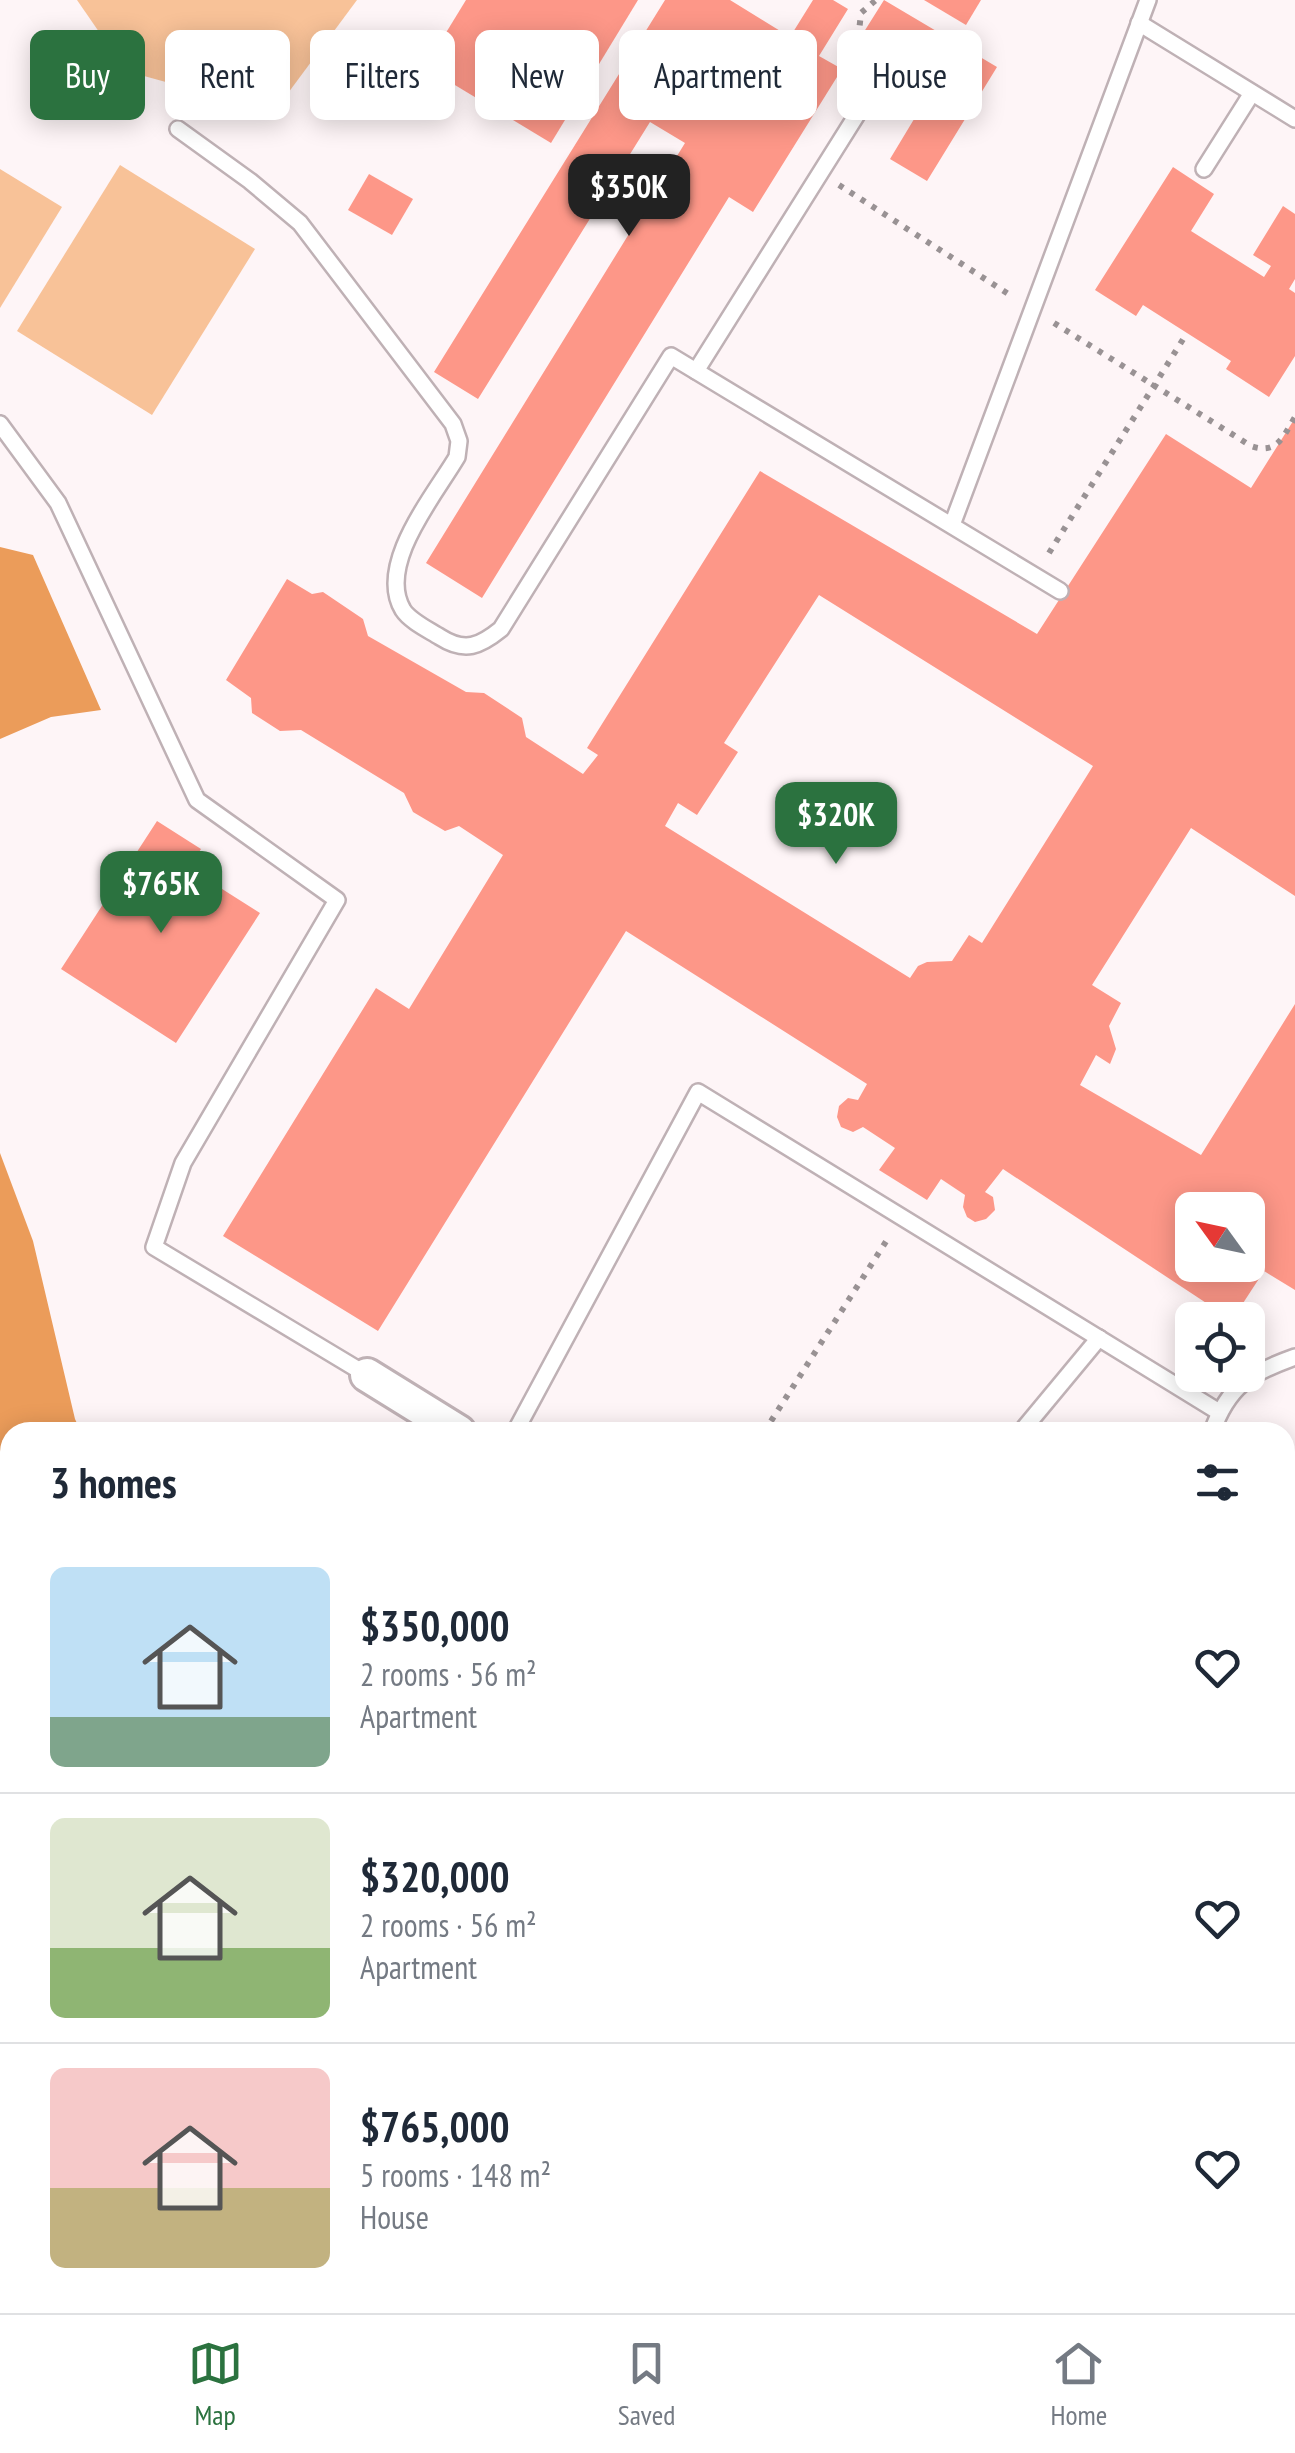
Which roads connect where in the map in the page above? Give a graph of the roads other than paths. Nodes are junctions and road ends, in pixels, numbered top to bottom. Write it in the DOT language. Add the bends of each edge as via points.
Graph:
graph roads {
  1 [pos="1148,0"];
  2 [pos="1140,23"];
  3 [pos="1252,93"];
  4 [pos="854,120"];
  5 [pos="1295,120"];
  6 [pos="178,128"];
  7 [pos="1204,169"];
  8 [pos="696,371"];
  9 [pos="0,424"];
  10 [pos="952,525"];
  11 [pos="1060,591"];
  12 [pos="1098,1338"];
  13 [pos="1295,1358"];
  14 [pos="367,1375"];
  15 [pos="1219,1412"];
  16 [pos="443,1422"];
  17 [pos="520,1422"];
  18 [pos="1029,1422"];
  19 [pos="1216,1422"];
  1 -- 2 [label="lane"];
  2 -- 3 [label="lane"];
  2 -- 10 [label="lane"];
  3 -- 5 [label="lane"];
  3 -- 7 [label="lane"];
  4 -- 8 [label="lane"];
  6 -- 8 [label="lane" via="300,223 452,424 458,457 398,556 394,582 404,611 454,646 480,646 501,630 670,356"];
  8 -- 10 [label="lane"];
  9 -- 14 [label="lane" via="58,503 198,800 337,900 183,1163 154,1247"];
  10 -- 11 [label="lane"];
  12 -- 15 [label="lane"];
  12 -- 17 [label="lane" via="698,1092"];
  12 -- 18 [label="lane"];
  13 -- 15 [label="lane" via="1248,1378"];
  14 -- 16 [label="street"];
  15 -- 19 [label="lane"];
}
